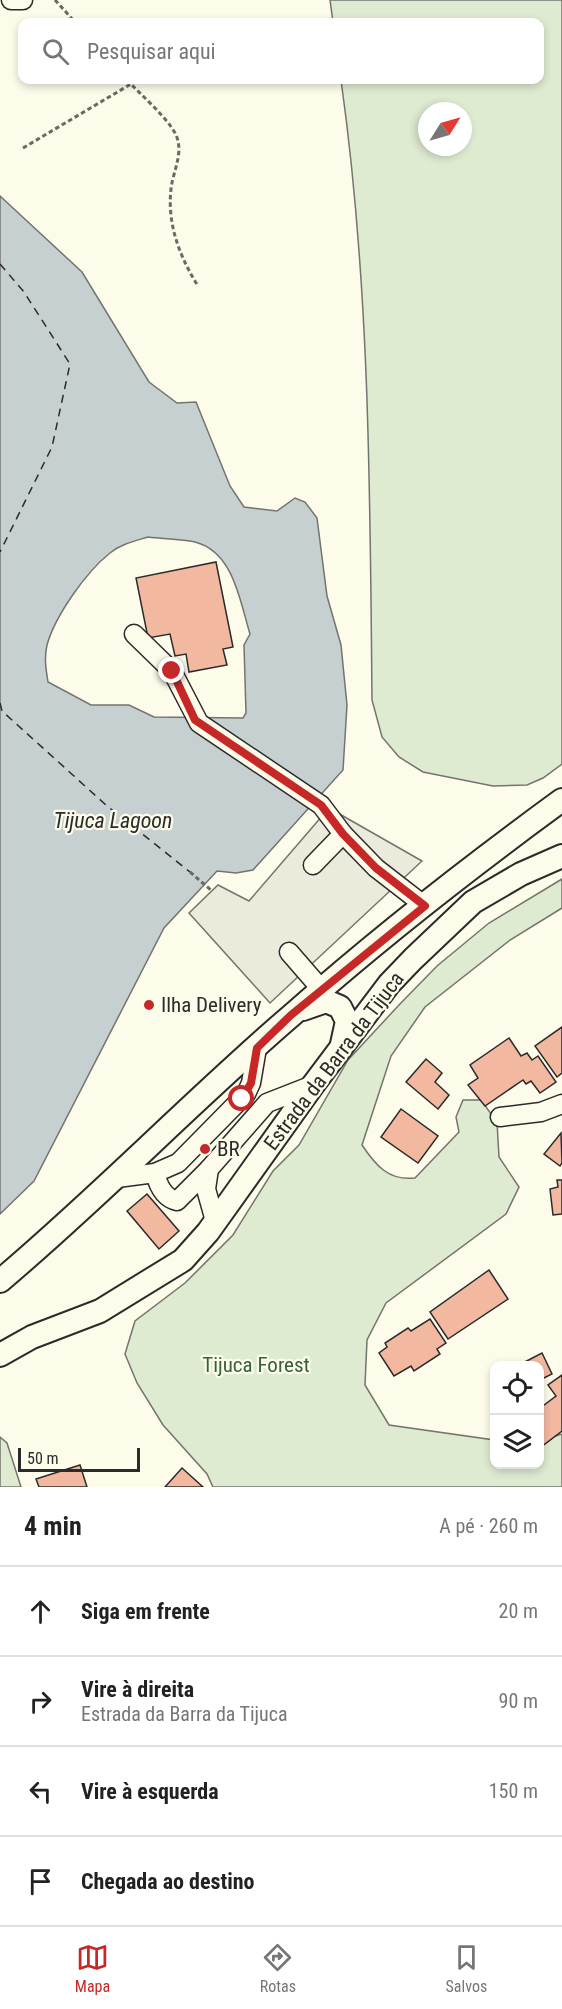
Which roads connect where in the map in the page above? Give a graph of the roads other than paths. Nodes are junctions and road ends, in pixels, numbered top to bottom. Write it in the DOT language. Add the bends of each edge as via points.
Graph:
graph roads {
  1 [pos="11,0"];
  2 [pos="23,0"];
  3 [pos="134,634"];
  4 [pos="562,800"];
  5 [pos="343,834"];
  6 [pos="562,856"];
  7 [pos="313,865"];
  8 [pos="425,906"];
  9 [pos="289,952"];
  10 [pos="322,990"];
  11 [pos="291,1015"];
  12 [pos="257,1048"];
  13 [pos="339,1051"];
  14 [pos="313,1085"];
  15 [pos="562,1104"];
  16 [pos="500,1117"];
  17 [pos="209,1169"];
  18 [pos="156,1173"];
  19 [pos="117,1178"];
  20 [pos="215,1221"];
  21 [pos="0,1281"];
  22 [pos="0,1355"];
  1 -- 2 [label="street"];
  3 -- 5 [label="street" via="172,671 195,720 321,805"];
  4 -- 8 [label="main road, Estrada da Barra da Tijuca"];
  5 -- 7 [label="street"];
  5 -- 8 [label="street" via="376,868"];
  6 -- 13 [label="main road, Estrada da Barra da Tijuca" via="473,902 389,984"];
  8 -- 10 [label="main road, Estrada da Barra da Tijuca"];
  9 -- 10 [label="street"];
  10 -- 11 [label="main road, Estrada da Barra da Tijuca"];
  11 -- 12 [label="main road, Estrada da Barra da Tijuca"];
  11 -- 13 [label="main road" via="320,1002 331,1001 340,1006 347,1022"];
  12 -- 18 [label="street" via="251,1083 242,1099 178,1163"];
  12 -- 19 [label="main road, Estrada da Barra da Tijuca"];
  13 -- 14 [label="main road, Estrada da Barra da Tijuca"];
  14 -- 17 [label="street" via="267,1103"];
  14 -- 20 [label="main road, Estrada da Barra da Tijuca"];
  15 -- 16 [label="street" via="541,1112"];
  17 -- 18 [label="street" via="177,1201 161,1188"];
  17 -- 20 [label="street" via="206,1189"];
  18 -- 19 [label="street"];
  19 -- 21 [label="main road, Estrada da Barra da Tijuca"];
  20 -- 22 [label="main road, Estrada da Barra da Tijuca" via="183,1260 149,1282 100,1311 32,1337"];
}
